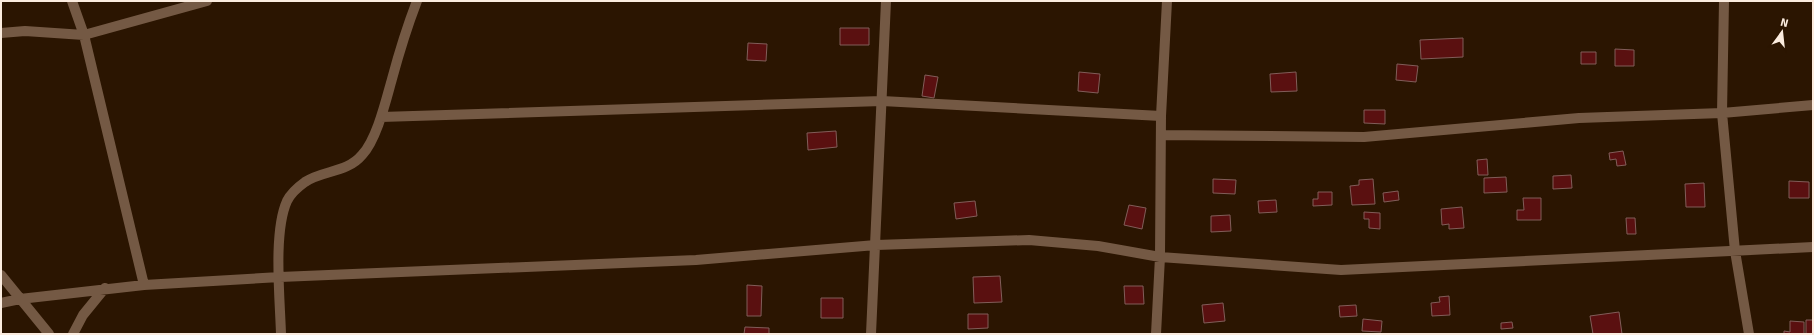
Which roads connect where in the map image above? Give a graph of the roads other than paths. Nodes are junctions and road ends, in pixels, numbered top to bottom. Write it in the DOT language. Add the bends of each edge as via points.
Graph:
graph roads {
  1 [pos="72,1"];
  2 [pos="208,1"];
  3 [pos="416,1"];
  4 [pos="886,1"];
  5 [pos="1167,1"];
  6 [pos="1724,1"];
  7 [pos="1,33"];
  8 [pos="84,35"];
  9 [pos="882,101"];
  10 [pos="1813,105"];
  11 [pos="1722,113"];
  12 [pos="1161,116"];
  13 [pos="381,117"];
  14 [pos="1161,135"];
  15 [pos="876,245"];
  16 [pos="1813,247"];
  17 [pos="1735,251"];
  18 [pos="1160,257"];
  19 [pos="1,275"];
  20 [pos="280,277"];
  21 [pos="144,285"];
  22 [pos="106,288"];
  23 [pos="20,298"];
  24 [pos="1,302"];
  25 [pos="49,334"];
  26 [pos="73,334"];
  27 [pos="281,334"];
  28 [pos="872,334"];
  29 [pos="1156,334"];
  30 [pos="1749,334"];
  1 -- 8 [label="street"];
  2 -- 8 [label="street"];
  3 -- 13 [label="street"];
  4 -- 9 [label="street"];
  5 -- 12 [label="street"];
  6 -- 11 [label="street"];
  7 -- 8 [label="street" via="25,31"];
  8 -- 21 [label="street"];
  9 -- 12 [label="street"];
  9 -- 13 [label="street"];
  9 -- 15 [label="street"];
  10 -- 11 [label="street"];
  11 -- 14 [label="street" via="1579,118 1364,137"];
  11 -- 17 [label="street"];
  12 -- 14 [label="street"];
  13 -- 20 [label="street" via="363,155 349,166 307,180 295,189 287,201 280,226"];
  14 -- 18 [label="street"];
  15 -- 18 [label="street" via="1029,240 1098,246"];
  15 -- 20 [label="street" via="696,260"];
  15 -- 28 [label="street"];
  16 -- 17 [label="street"];
  17 -- 18 [label="street" via="1341,270"];
  17 -- 30 [label="street"];
  18 -- 29 [label="street"];
  19 -- 23 [label="street"];
  20 -- 21 [label="street"];
  20 -- 27 [label="street"];
  21 -- 22 [label="street"];
  22 -- 23 [label="street" via="64,295"];
  22 -- 26 [label="street" via="83,315"];
  23 -- 24 [label="street"];
  23 -- 25 [label="street"];
}
